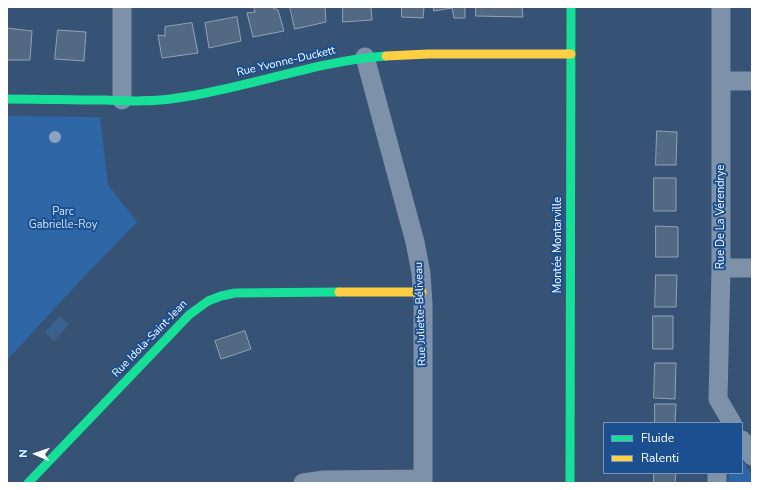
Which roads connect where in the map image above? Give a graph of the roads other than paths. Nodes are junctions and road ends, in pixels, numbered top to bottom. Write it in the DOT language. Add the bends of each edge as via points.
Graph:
graph roads {
  1 [pos="122,7"];
  2 [pos="571,7"];
  3 [pos="721,7"];
  4 [pos="571,54"];
  5 [pos="365,57"];
  6 [pos="721,81"];
  7 [pos="752,81"];
  8 [pos="7,99"];
  9 [pos="122,100"];
  10 [pos="721,268"];
  11 [pos="752,268"];
  12 [pos="422,292"];
  13 [pos="718,399"];
  14 [pos="718,422"];
  15 [pos="731,422"];
  16 [pos="743,442"];
  17 [pos="752,456"];
  18 [pos="423,481"];
  19 [pos="28,483"];
  20 [pos="303,483"];
  21 [pos="570,483"];
  1 -- 9 [label="street"];
  2 -- 4 [label="street, Montée Montarville"];
  3 -- 6 [label="street, Rue De La Vérendrye"];
  4 -- 5 [label="street, Rue Yvonne-Duckett" via="413,54"];
  4 -- 21 [label="street, Montée Montarville"];
  5 -- 9 [label="street, Rue Yvonne-Duckett" via="180,98"];
  5 -- 12 [label="street, Rue Juliette-Béliveau" via="419,258"];
  6 -- 7 [label="street"];
  6 -- 10 [label="street, Rue De La Vérendrye"];
  8 -- 9 [label="street, Rue Yvonne-Duckett"];
  10 -- 11 [label="street"];
  10 -- 13 [label="street, Rue De La Vérendrye"];
  12 -- 18 [label="street, Rue Juliette-Béliveau"];
  12 -- 19 [label="street, Rue Idola-Saint-Jean" via="243,292 213,298 189,315"];
  13 -- 14 [label="street, Rue De La Vérendrye"];
  13 -- 15 [label="street"];
  16 -- 17 [label="street"];
  18 -- 20 [label="street" via="324,480"];
}
